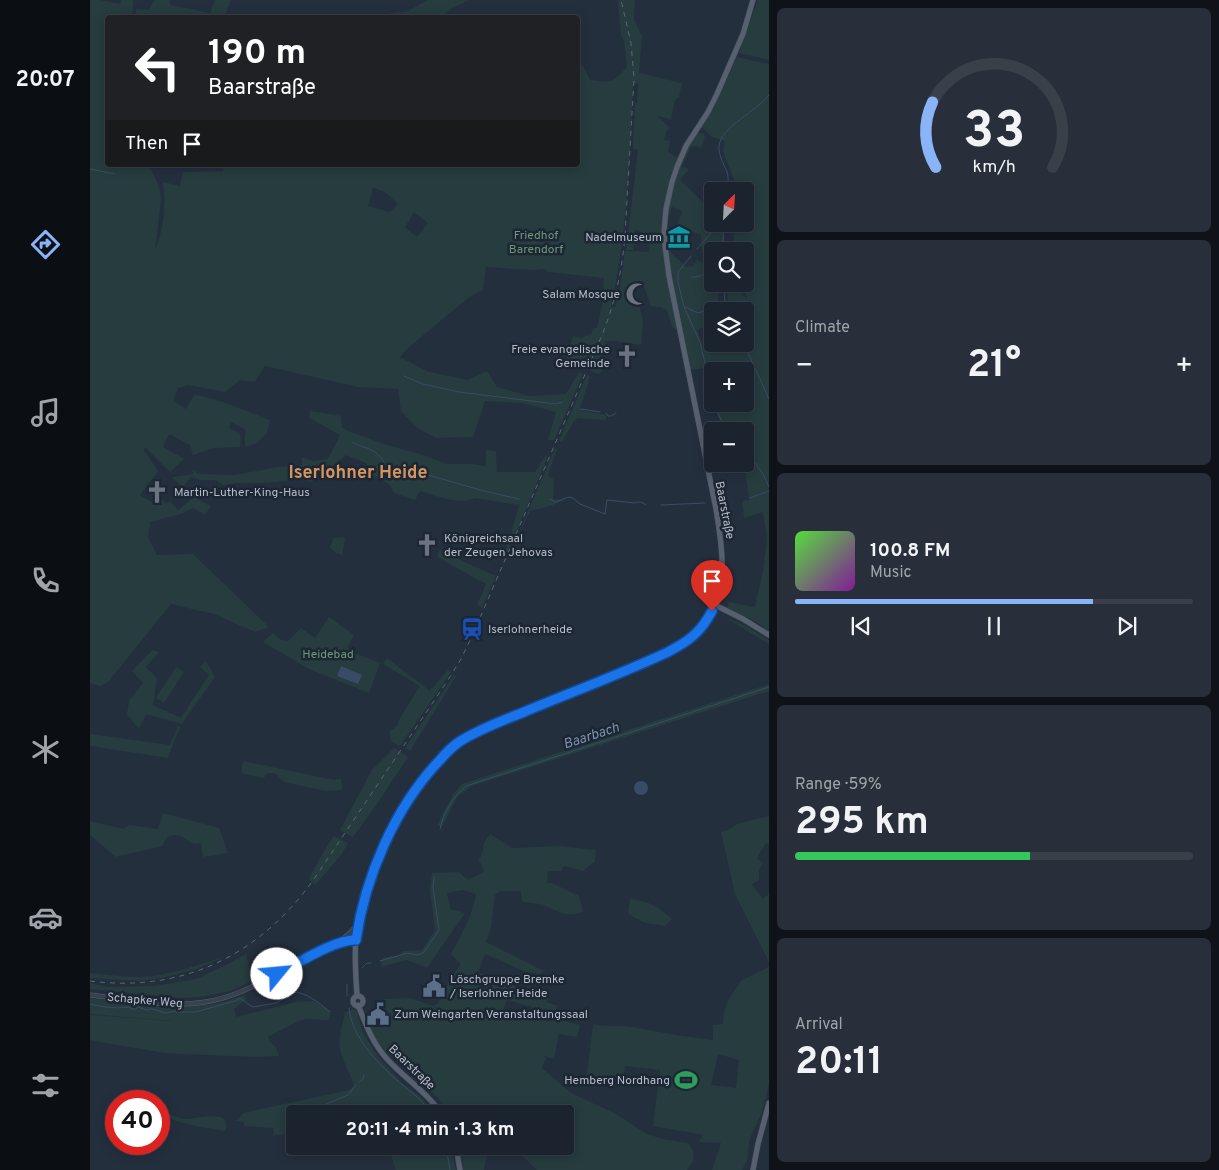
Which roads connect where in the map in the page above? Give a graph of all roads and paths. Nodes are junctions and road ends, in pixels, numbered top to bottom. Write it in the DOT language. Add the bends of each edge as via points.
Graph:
graph roads {
  1 [pos="754,1"];
  2 [pos="715,605"];
  3 [pos="769,634"];
  4 [pos="358,924"];
  5 [pos="356,940"];
  6 [pos="337,943"];
  7 [pos="90,995"];
  8 [pos="769,1103"];
  9 [pos="435,1105"];
  10 [pos="458,1155"];
  11 [pos="460,1170"];
  12 [pos="753,1170"];
  1 -- 2 [label="main road, Baarstraße" via="717,94 677,167 664,232 672,294 722,547 722,582"];
  2 -- 3 [label="main road"];
  2 -- 4 [label="main road, Baarstraße" via="696,634 673,650 489,726 458,743 443,756 409,799 394,825 370,881"];
  4 -- 5 [label="main road, Baarstraße"];
  4 -- 6 [label="street, Schapker Weg"];
  5 -- 6 [label="street, Schapker Weg"];
  5 -- 9 [label="main road, Baarstraße" via="357,996 363,1000 358,1006 370,1034 394,1066"];
  6 -- 7 [label="street, Schapker Weg" via="248,989 214,1000 170,1004"];
  8 -- 12 [label="main road"];
  10 -- 11 [label="main road"];
}
